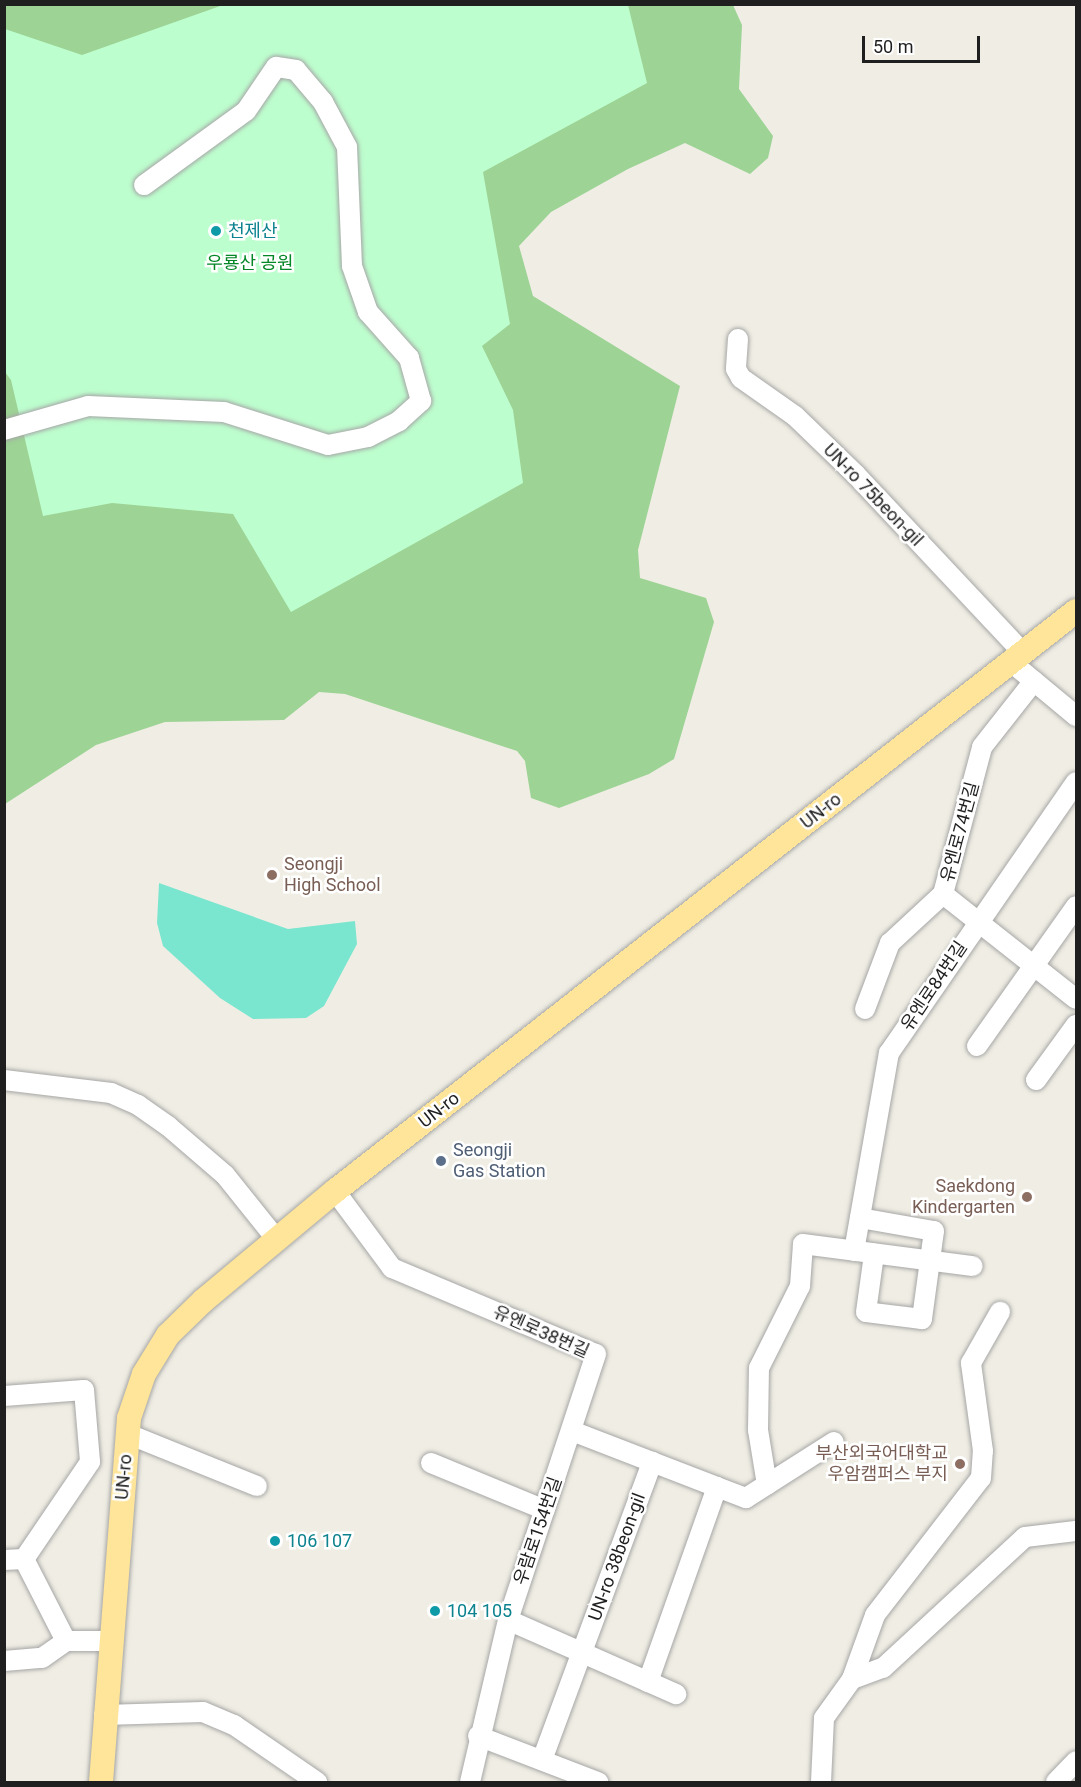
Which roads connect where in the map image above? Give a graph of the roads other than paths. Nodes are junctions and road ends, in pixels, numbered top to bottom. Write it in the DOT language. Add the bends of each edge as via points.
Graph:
graph roads {
  1 [pos="144,185"];
  2 [pos="738,339"];
  3 [pos="4,430"];
  4 [pos="1077,611"];
  5 [pos="1017,658"];
  6 [pos="1034,681"];
  7 [pos="1077,716"];
  8 [pos="1077,782"];
  9 [pos="943,894"];
  10 [pos="1077,906"];
  11 [pos="977,921"];
  12 [pos="1034,966"];
  13 [pos="1077,999"];
  14 [pos="865,1009"];
  15 [pos="1077,1025"];
  16 [pos="977,1046"];
  17 [pos="4,1080"];
  18 [pos="1036,1080"];
  19 [pos="335,1191"];
  20 [pos="860,1218"];
  21 [pos="277,1239"];
  22 [pos="854,1251"];
  23 [pos="874,1254"];
  24 [pos="931,1260"];
  25 [pos="973,1266"];
  26 [pos="1000,1312"];
  27 [pos="4,1396"];
  28 [pos="572,1431"];
  29 [pos="128,1434"];
  30 [pos="834,1442"];
  31 [pos="652,1462"];
  32 [pos="431,1463"];
  33 [pos="767,1485"];
  34 [pos="257,1486"];
  35 [pos="717,1487"];
  36 [pos="545,1510"];
  37 [pos="1077,1531"];
  38 [pos="14,1560"];
  39 [pos="508,1620"];
  40 [pos="66,1641"];
  41 [pos="110,1641"];
  42 [pos="581,1653"];
  43 [pos="4,1661"];
  44 [pos="852,1679"];
  45 [pos="648,1682"];
  46 [pos="676,1694"];
  47 [pos="104,1715"];
  48 [pos="478,1736"];
  49 [pos="542,1760"];
  50 [pos="1077,1761"];
  51 [pos="101,1782"];
  52 [pos="317,1782"];
  53 [pos="470,1782"];
  54 [pos="598,1782"];
  55 [pos="821,1782"];
  56 [pos="1056,1782"];
  1 -- 3 [label="street" via="246,111 276,67 296,70 323,102 347,147 352,266 368,312 409,358 421,401 399,421 368,437 328,445 224,412 88,406"];
  2 -- 5 [label="street, UN-ro 75beon-gil" via="736,369 741,378 795,416 856,475"];
  4 -- 5 [label="main road, UN-ro"];
  5 -- 6 [label="street"];
  5 -- 19 [label="main road, UN-ro"];
  6 -- 7 [label="street"];
  6 -- 9 [label="street, 유엔로74번길" via="982,747"];
  8 -- 11 [label="street, 유엔로84번길"];
  9 -- 11 [label="street"];
  9 -- 14 [label="street, 유엔로74번길" via="890,943"];
  10 -- 12 [label="street"];
  11 -- 12 [label="street"];
  11 -- 20 [label="street, 유엔로84번길" via="889,1053"];
  12 -- 13 [label="street"];
  12 -- 16 [label="street"];
  15 -- 18 [label="street"];
  17 -- 21 [label="street" via="111,1093 138,1105 225,1175"];
  19 -- 21 [label="main road, UN-ro"];
  19 -- 28 [label="street, 유엔로38번길" via="392,1268 596,1354"];
  20 -- 22 [label="street, 유엔로84번길"];
  20 -- 24 [label="street" via="934,1231"];
  21 -- 29 [label="main road, UN-ro" via="168,1335 144,1374 129,1418"];
  22 -- 23 [label="street"];
  22 -- 33 [label="street" via="803,1244 800,1286 759,1368 758,1430"];
  23 -- 24 [label="street"];
  23 -- 24 [label="street" via="866,1312 922,1319"];
  24 -- 25 [label="street"];
  26 -- 44 [label="street" via="971,1363 983,1450 981,1478 876,1615"];
  27 -- 38 [label="street" via="84,1390 90,1462"];
  28 -- 31 [label="street"];
  28 -- 36 [label="street, 우람로154번길"];
  29 -- 34 [label="street"];
  29 -- 41 [label="main road, UN-ro"];
  30 -- 33 [label="street"];
  31 -- 35 [label="street"];
  31 -- 42 [label="street, UN-ro 38beon-gil"];
  32 -- 36 [label="street"];
  33 -- 35 [label="street" via="746,1498"];
  35 -- 45 [label="street"];
  36 -- 39 [label="street, 우람로154번길"];
  37 -- 44 [label="street" via="1024,1537 883,1668"];
  38 -- 40 [label="street"];
  39 -- 42 [label="street"];
  39 -- 48 [label="street, 우람로154번길"];
  40 -- 41 [label="street"];
  40 -- 43 [label="street" via="42,1658"];
  41 -- 47 [label="main road, UN-ro"];
  42 -- 45 [label="street"];
  42 -- 49 [label="street"];
  44 -- 55 [label="street" via="824,1718"];
  45 -- 46 [label="street"];
  47 -- 51 [label="main road, UN-ro"];
  47 -- 52 [label="street" via="203,1712 234,1725"];
  48 -- 49 [label="street"];
  48 -- 53 [label="street, 우람로154번길"];
  49 -- 54 [label="street"];
  50 -- 56 [label="street"];
}
